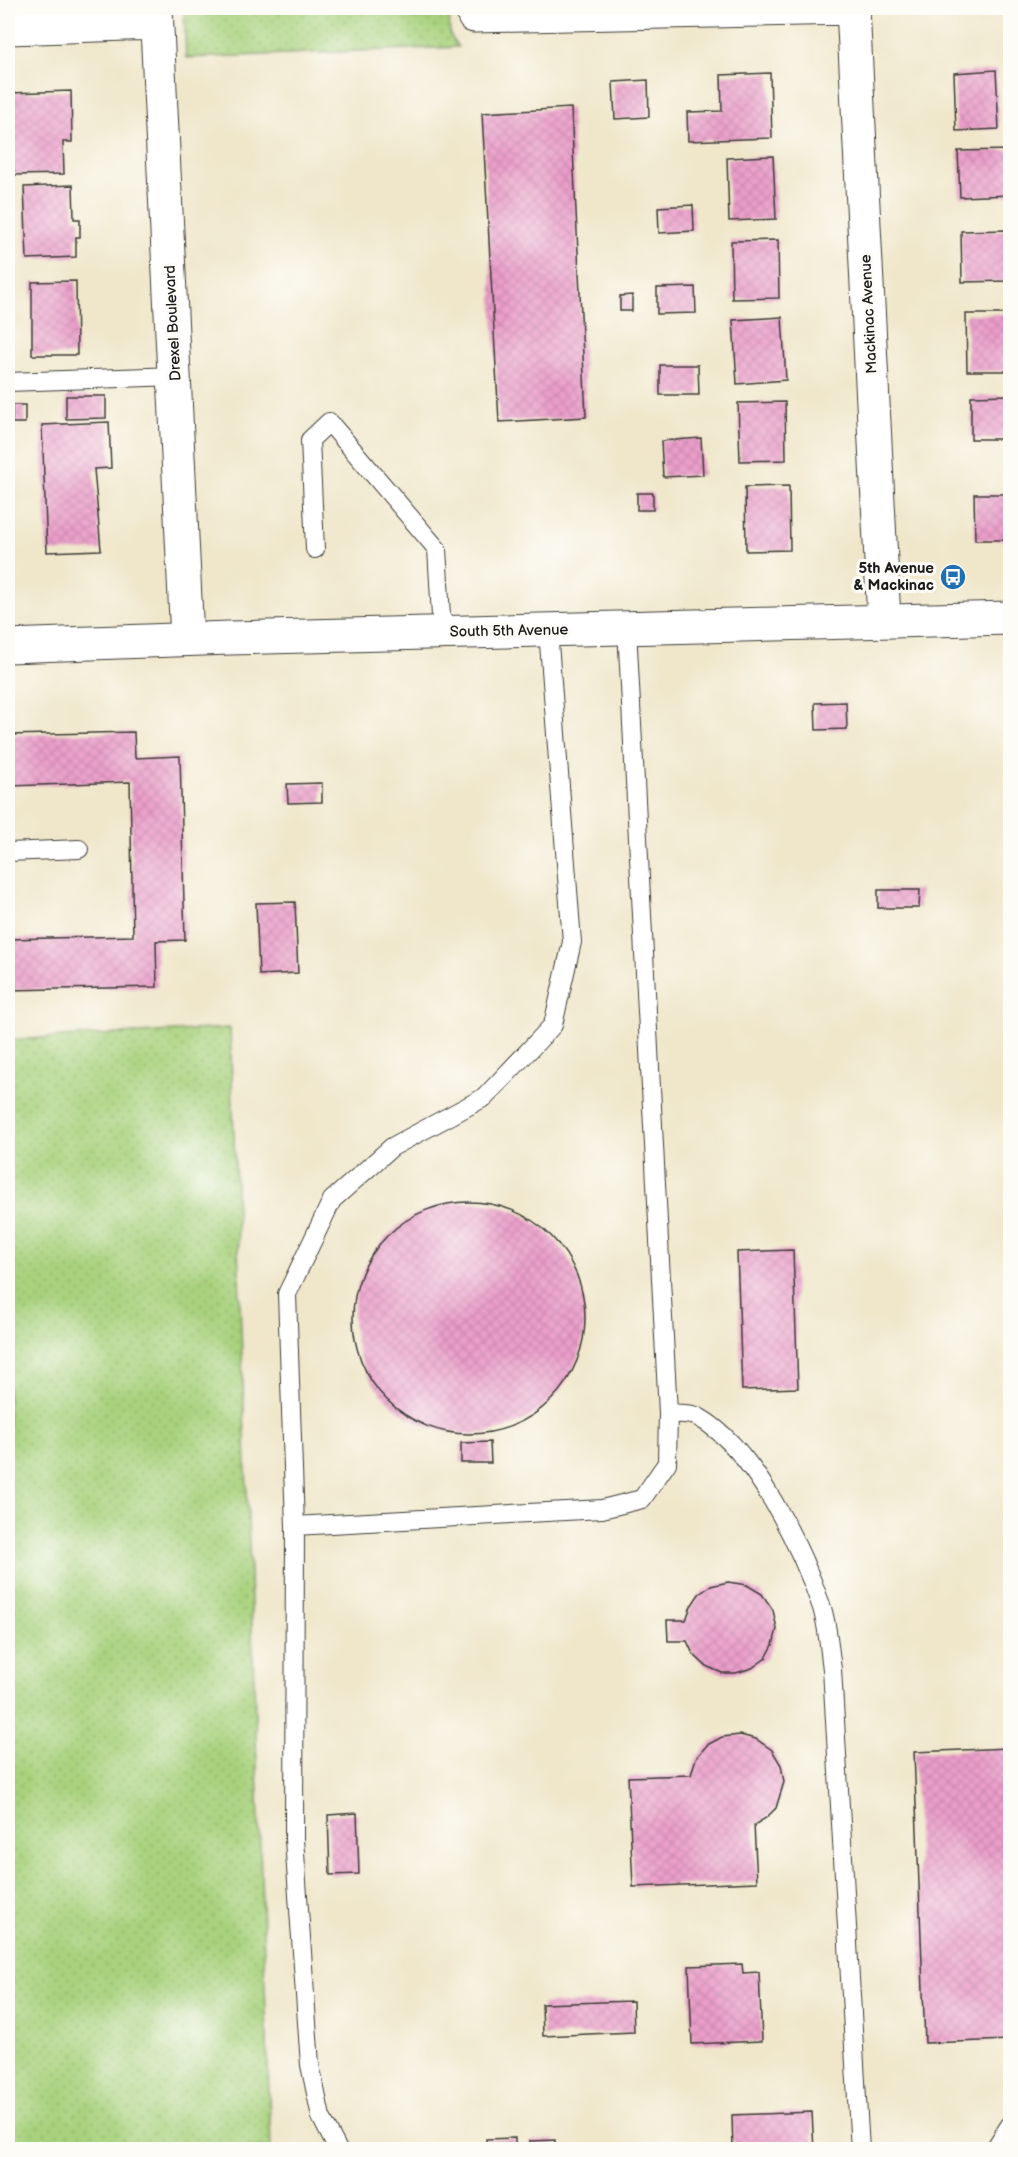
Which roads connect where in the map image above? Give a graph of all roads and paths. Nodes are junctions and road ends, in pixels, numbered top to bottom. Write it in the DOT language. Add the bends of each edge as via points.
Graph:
graph roads {
  1 [pos="852,8"];
  2 [pos="661,9"];
  3 [pos="156,15"];
  4 [pos="474,16"];
  5 [pos="8,28"];
  6 [pos="176,376"];
  7 [pos="8,382"];
  8 [pos="315,549"];
  9 [pos="1011,618"];
  10 [pos="884,620"];
  11 [pos="627,628"];
  12 [pos="548,630"];
  13 [pos="442,633"];
  14 [pos="187,639"];
  15 [pos="8,646"];
  16 [pos="79,849"];
  17 [pos="8,852"];
  18 [pos="668,1413"];
  19 [pos="295,1526"];
  20 [pos="1011,2125"];
  21 [pos="338,2150"];
  22 [pos="860,2150"];
  23 [pos="994,2150"];
  1 -- 2 [label="street"];
  1 -- 10 [label="street, Mackinac Avenue"];
  2 -- 4 [label="street"];
  3 -- 5 [label="street"];
  3 -- 6 [label="street, Drexel Boulevard"];
  6 -- 7 [label="lane"];
  6 -- 14 [label="street, Drexel Boulevard"];
  8 -- 13 [label="lane" via="310,440 328,422 437,549"];
  9 -- 10 [label="street, South 5th Avenue"];
  10 -- 11 [label="street, South 5th Avenue"];
  11 -- 12 [label="street, South 5th Avenue"];
  11 -- 18 [label="lane"];
  12 -- 13 [label="street, South 5th Avenue"];
  12 -- 19 [label="lane" via="572,942 553,1025 484,1097 392,1147 332,1200 287,1294"];
  13 -- 14 [label="street, South 5th Avenue"];
  14 -- 15 [label="street, South 5th Avenue"];
  16 -- 17 [label="lane"];
  18 -- 19 [label="lane" via="667,1463 642,1499 603,1509"];
  18 -- 22 [label="lane" via="698,1416 755,1470 822,1607 832,1669"];
  19 -- 21 [label="lane" via="292,1683 295,1851 310,2065 321,2117"];
  20 -- 23 [label="lane"];
}
